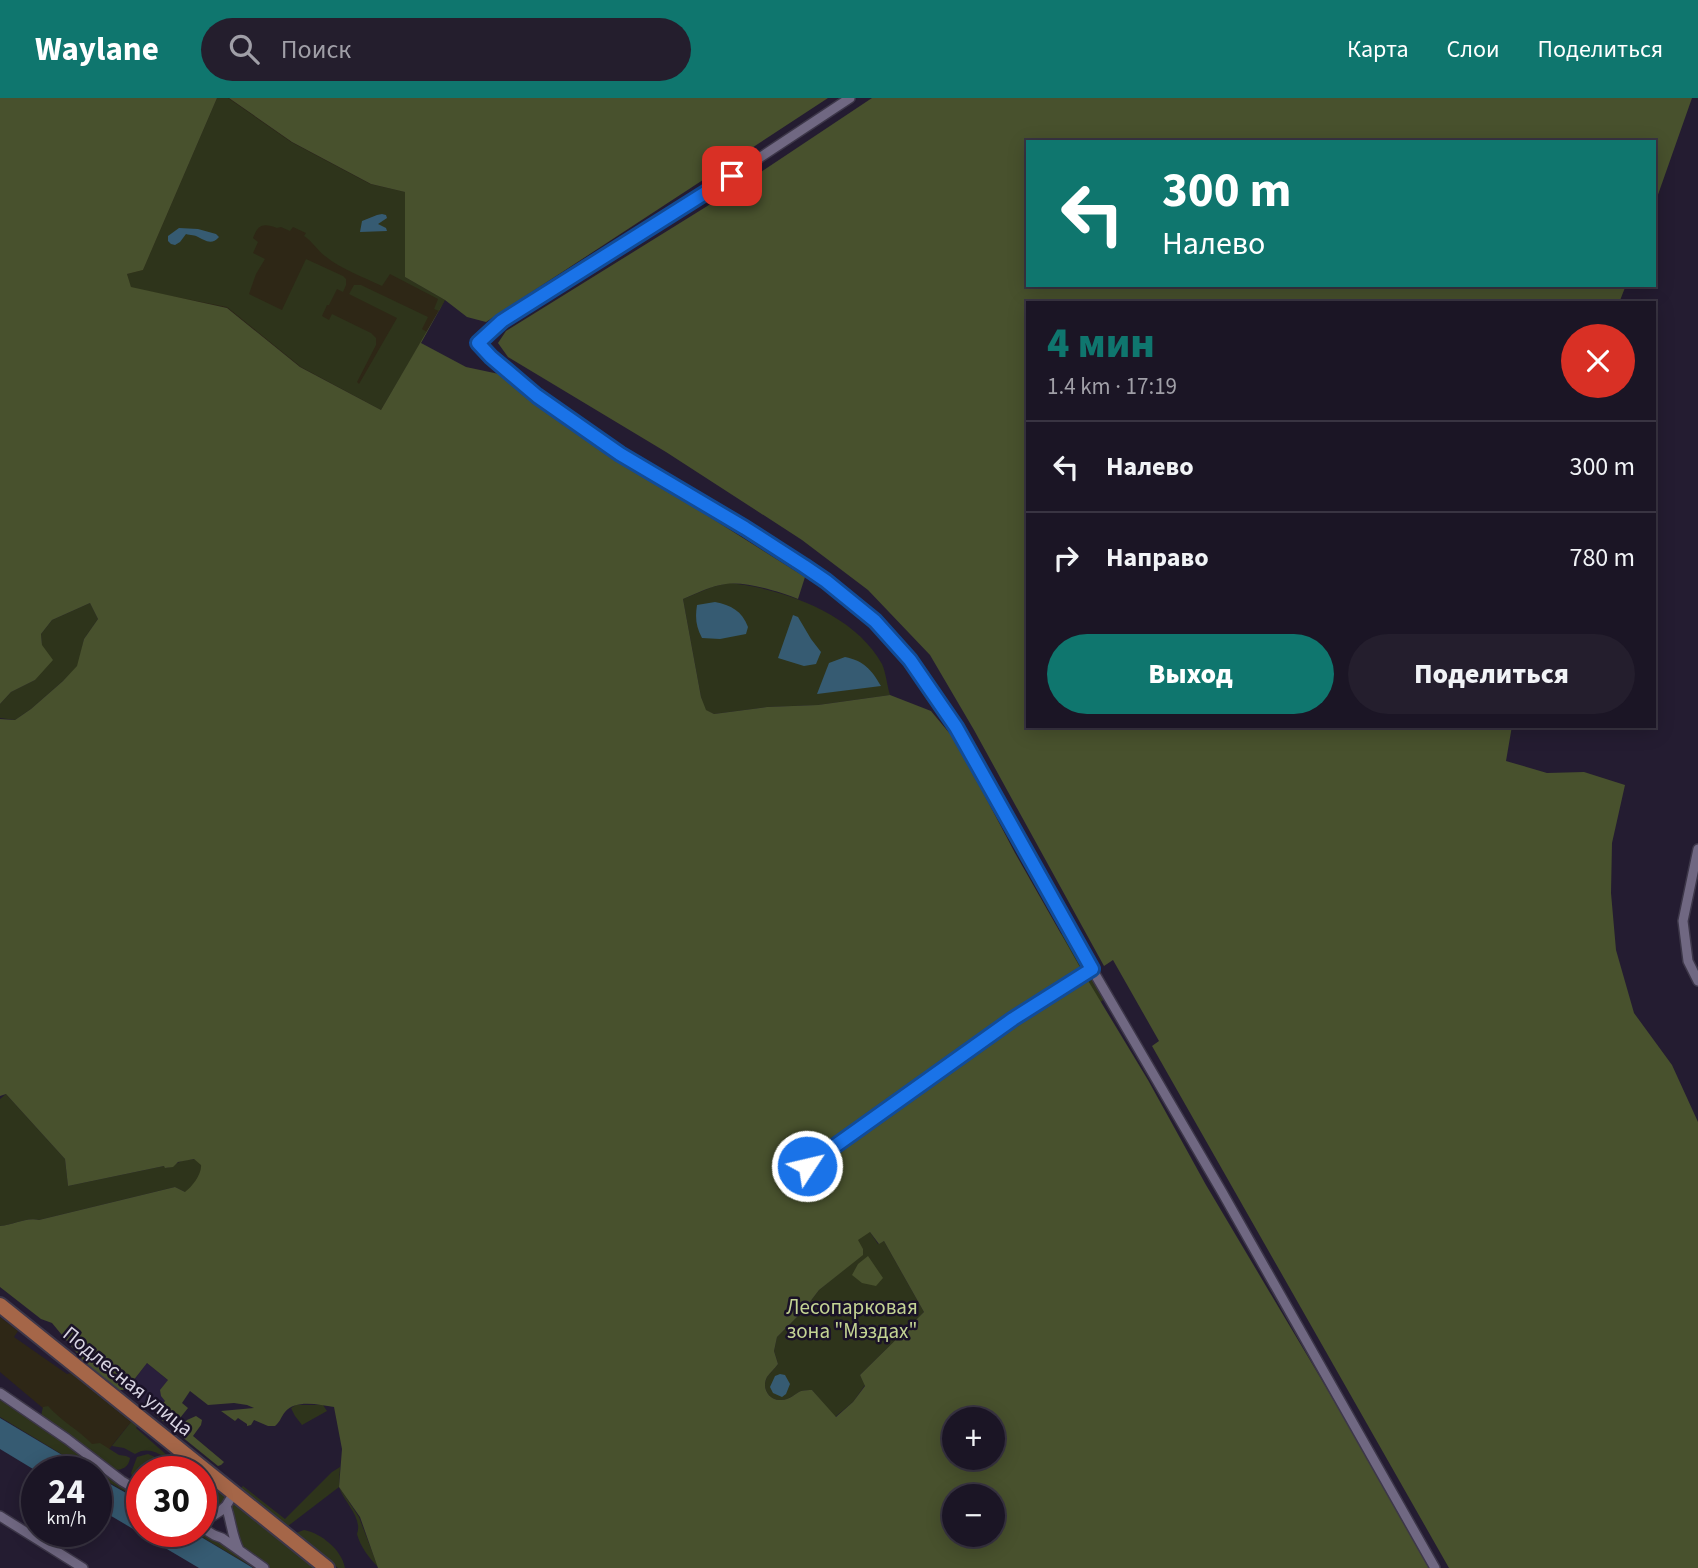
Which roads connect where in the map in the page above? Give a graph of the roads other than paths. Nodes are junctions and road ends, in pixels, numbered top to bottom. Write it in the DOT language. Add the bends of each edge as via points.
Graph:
graph roads {
  1 [pos="850,98"];
  2 [pos="1698,849"];
  3 [pos="1092,969"];
  4 [pos="1698,981"];
  5 [pos="807,1166"];
  6 [pos="0,1306"];
  7 [pos="0,1393"];
  8 [pos="126,1482"];
  9 [pos="230,1499"];
  10 [pos="217,1514"];
  11 [pos="0,1516"];
  12 [pos="217,1536"];
  13 [pos="240,1552"];
  14 [pos="83,1568"];
  15 [pos="264,1568"];
  16 [pos="327,1568"];
  17 [pos="1435,1568"];
  1 -- 3 [label="street" via="502,321 478,343 537,396 620,454 804,566 875,621 910,660 956,727"];
  2 -- 4 [label="street" via="1683,921 1688,961"];
  3 -- 5 [label="street" via="1013,1019"];
  3 -- 17 [label="street"];
  6 -- 9 [label="main road, Подлесная улица"];
  7 -- 8 [label="street"];
  9 -- 10 [label="street"];
  9 -- 13 [label="street" via="234,1542"];
  9 -- 16 [label="main road, Подлесная улица"];
  11 -- 14 [label="street"];
  12 -- 13 [label="street"];
  13 -- 15 [label="street"];
}
